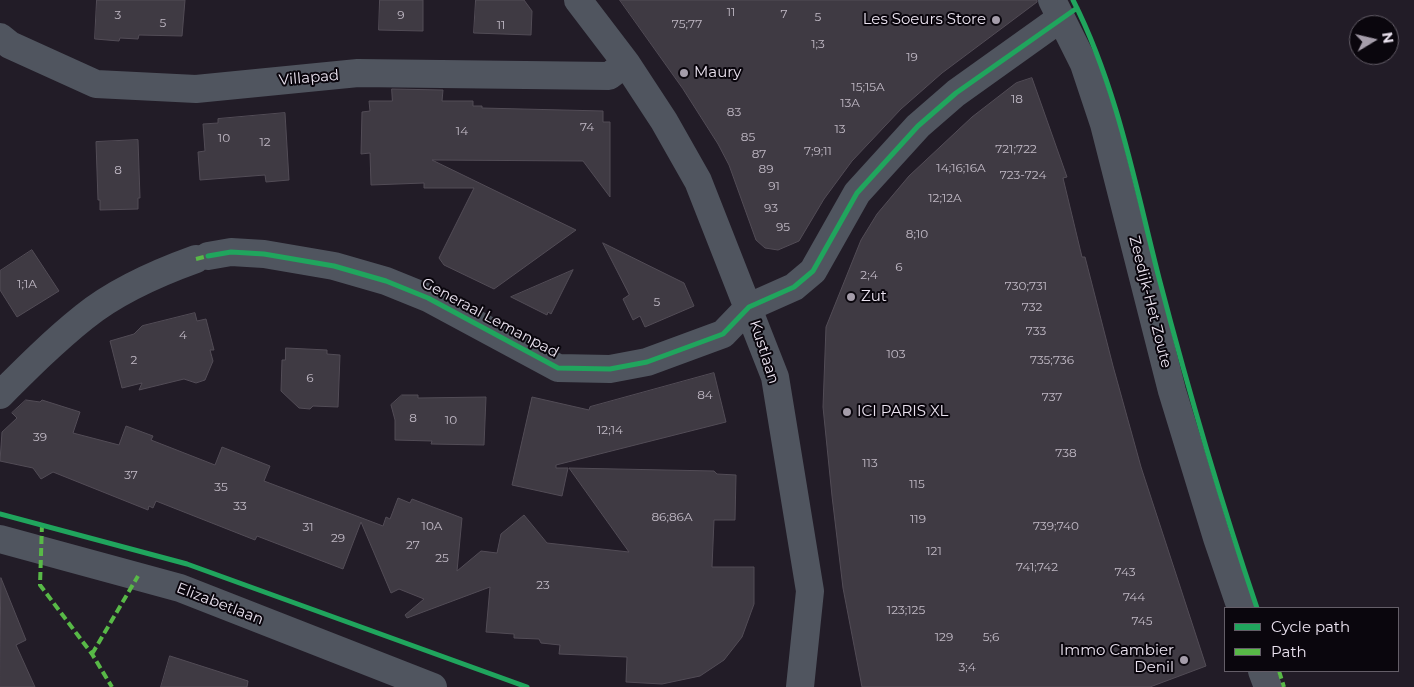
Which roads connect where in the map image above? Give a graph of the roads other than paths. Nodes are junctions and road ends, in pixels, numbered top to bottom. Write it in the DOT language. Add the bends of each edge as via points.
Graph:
graph roads {
  1 [pos="578,0"];
  2 [pos="1056,9"];
  3 [pos="0,37"];
  4 [pos="626,63"];
  5 [pos="749,307"];
  6 [pos="0,395"];
  7 [pos="0,539"];
  8 [pos="1241,607"];
  9 [pos="1262,672"];
  10 [pos="399,681"];
  11 [pos="433,687"];
  12 [pos="800,687"];
  13 [pos="1268,687"];
  1 -- 4 [label="street, Kustlaan"];
  2 -- 5 [label="street" via="918,126 857,193 813,271 794,287"];
  2 -- 8 [label="street, Zeedijk-Het Zoute" via="1084,64 1104,124 1172,391 1216,538"];
  3 -- 4 [label="street, Villapad" via="10,45 96,84 196,89 358,73 609,76"];
  4 -- 5 [label="street, Kustlaan" via="698,181"];
  5 -- 6 [label="street, Generaal Lemanpad" via="723,334 647,362 610,369 558,368 428,298 386,281 334,266 231,252 202,257 114,297 85,316"];
  5 -- 12 [label="street, Kustlaan" via="775,377 810,591"];
  7 -- 10 [label="street, Elizabetlaan" via="180,588"];
  9 -- 13 [label="street"];
  10 -- 11 [label="street, Elizabetlaan"];
}
